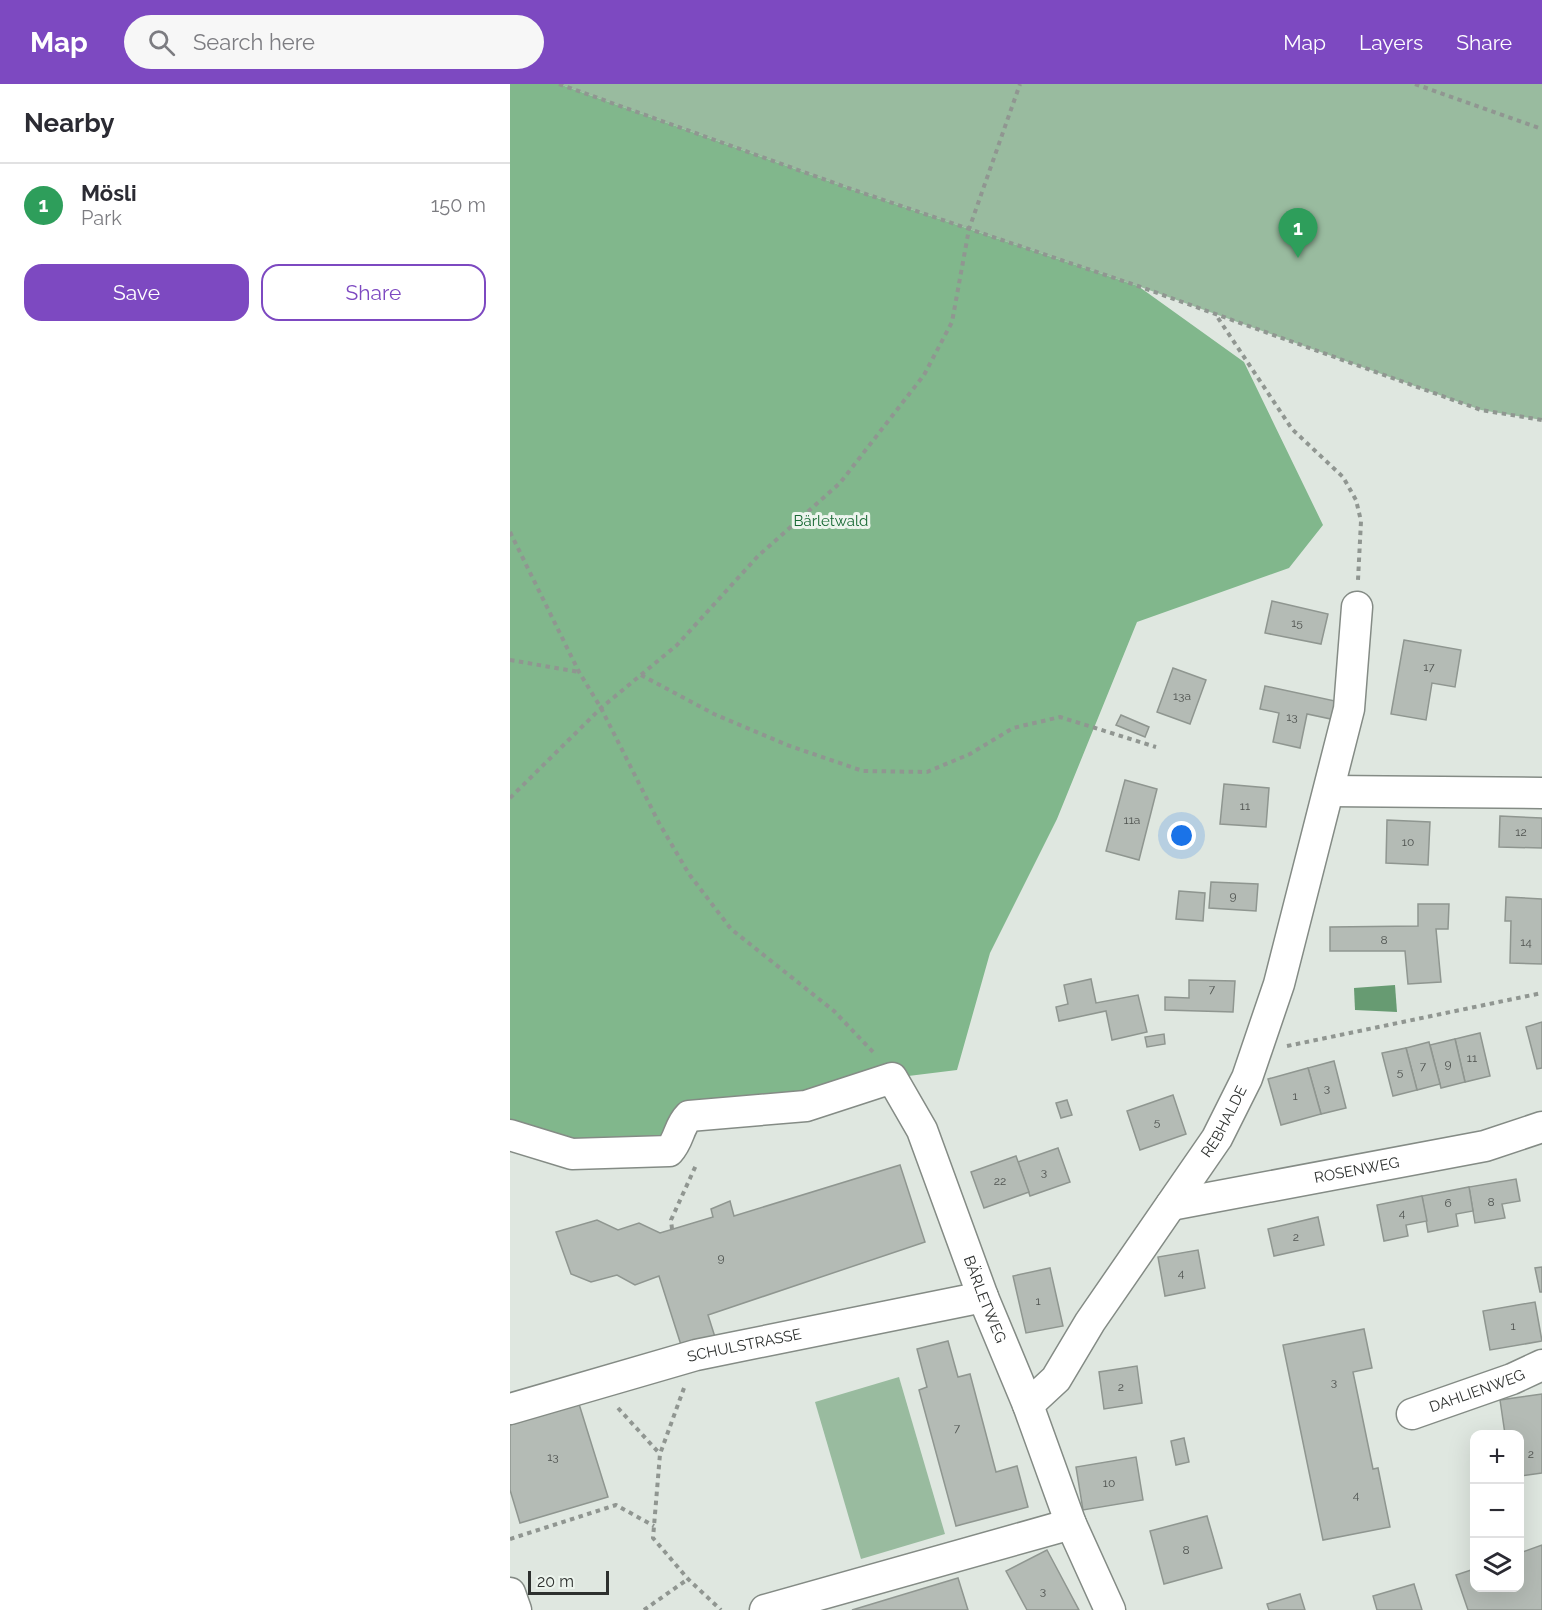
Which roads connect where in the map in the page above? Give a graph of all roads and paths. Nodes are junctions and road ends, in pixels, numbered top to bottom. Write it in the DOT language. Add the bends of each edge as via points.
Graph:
graph roads {
  1 [pos="559,84"];
  2 [pos="1020,84"];
  3 [pos="1415,84"];
  4 [pos="1542,129"];
  5 [pos="969,229"];
  6 [pos="1218,317"];
  7 [pos="1542,420"];
  8 [pos="510,532"];
  9 [pos="1357,607"];
  10 [pos="510,660"];
  11 [pos="579,672"];
  12 [pos="640,675"];
  13 [pos="601,708"];
  14 [pos="1156,747"];
  15 [pos="1329,791"];
  16 [pos="1542,793"];
  17 [pos="510,798"];
  18 [pos="1542,993"];
  19 [pos="1257,1052"];
  20 [pos="892,1078"];
  21 [pos="1542,1127"];
  22 [pos="510,1135"];
  23 [pos="699,1160"];
  24 [pos="1171,1205"];
  25 [pos="672,1229"];
  26 [pos="983,1297"];
  27 [pos="696,1355"];
  28 [pos="1542,1365"];
  29 [pos="596,1383"];
  30 [pos="1028,1405"];
  31 [pos="510,1409"];
  32 [pos="1412,1414"];
  33 [pos="660,1454"];
  34 [pos="1071,1524"];
  35 [pos="654,1526"];
  36 [pos="510,1539"];
  37 [pos="688,1579"];
  38 [pos="510,1593"];
  39 [pos="516,1610"];
  40 [pos="644,1610"];
  41 [pos="722,1610"];
  42 [pos="765,1610"];
  43 [pos="1110,1610"];
  1 -- 5 [label="path"];
  2 -- 5 [label="path"];
  3 -- 4 [label="path"];
  5 -- 6 [label="path"];
  5 -- 12 [label="path" via="952,322 924,375 840,483 758,556 677,645"];
  6 -- 7 [label="path" via="1481,410"];
  6 -- 9 [label="path" via="1292,429 1343,477 1356,500 1361,521"];
  8 -- 11 [label="path"];
  9 -- 15 [label="street, REBHALDE" via="1349,709"];
  10 -- 11 [label="path"];
  11 -- 13 [label="path"];
  12 -- 13 [label="path"];
  12 -- 14 [label="path" via="714,714 862,771 927,772 970,754 1013,729 1060,717"];
  13 -- 17 [label="path"];
  13 -- 20 [label="path" via="689,874 731,929 834,1011 869,1045"];
  15 -- 16 [label="street"];
  15 -- 19 [label="street, REBHALDE" via="1280,984"];
  18 -- 19 [label="path"];
  19 -- 24 [label="street, REBHALDE" via="1217,1138"];
  20 -- 22 [label="street" via="807,1106 689,1116 680,1126 679,1141 669,1151 572,1154"];
  20 -- 26 [label="street, BÄRLETWEG" via="922,1130"];
  21 -- 24 [label="street, ROSENWEG" via="1485,1146"];
  23 -- 25 [label="path" via="671,1221"];
  24 -- 30 [label="street, REBHALDE" via="1090,1322 1056,1379"];
  26 -- 27 [label="street, SCHULSTRASSE"];
  26 -- 30 [label="street, BÄRLETWEG"];
  27 -- 29 [label="street, SCHULSTRASSE"];
  27 -- 33 [label="path"];
  28 -- 32 [label="street, DAHLIENWEG"];
  29 -- 31 [label="street, SCHULSTRASSE"];
  29 -- 33 [label="path"];
  30 -- 34 [label="street, BÄRLETWEG"];
  33 -- 35 [label="path"];
  34 -- 42 [label="street"];
  34 -- 43 [label="street, BÄRLETWEG"];
  35 -- 36 [label="path" via="616,1505"];
  35 -- 37 [label="path" via="653,1538"];
  37 -- 40 [label="path"];
  37 -- 41 [label="path"];
  38 -- 39 [label="street"];
}
